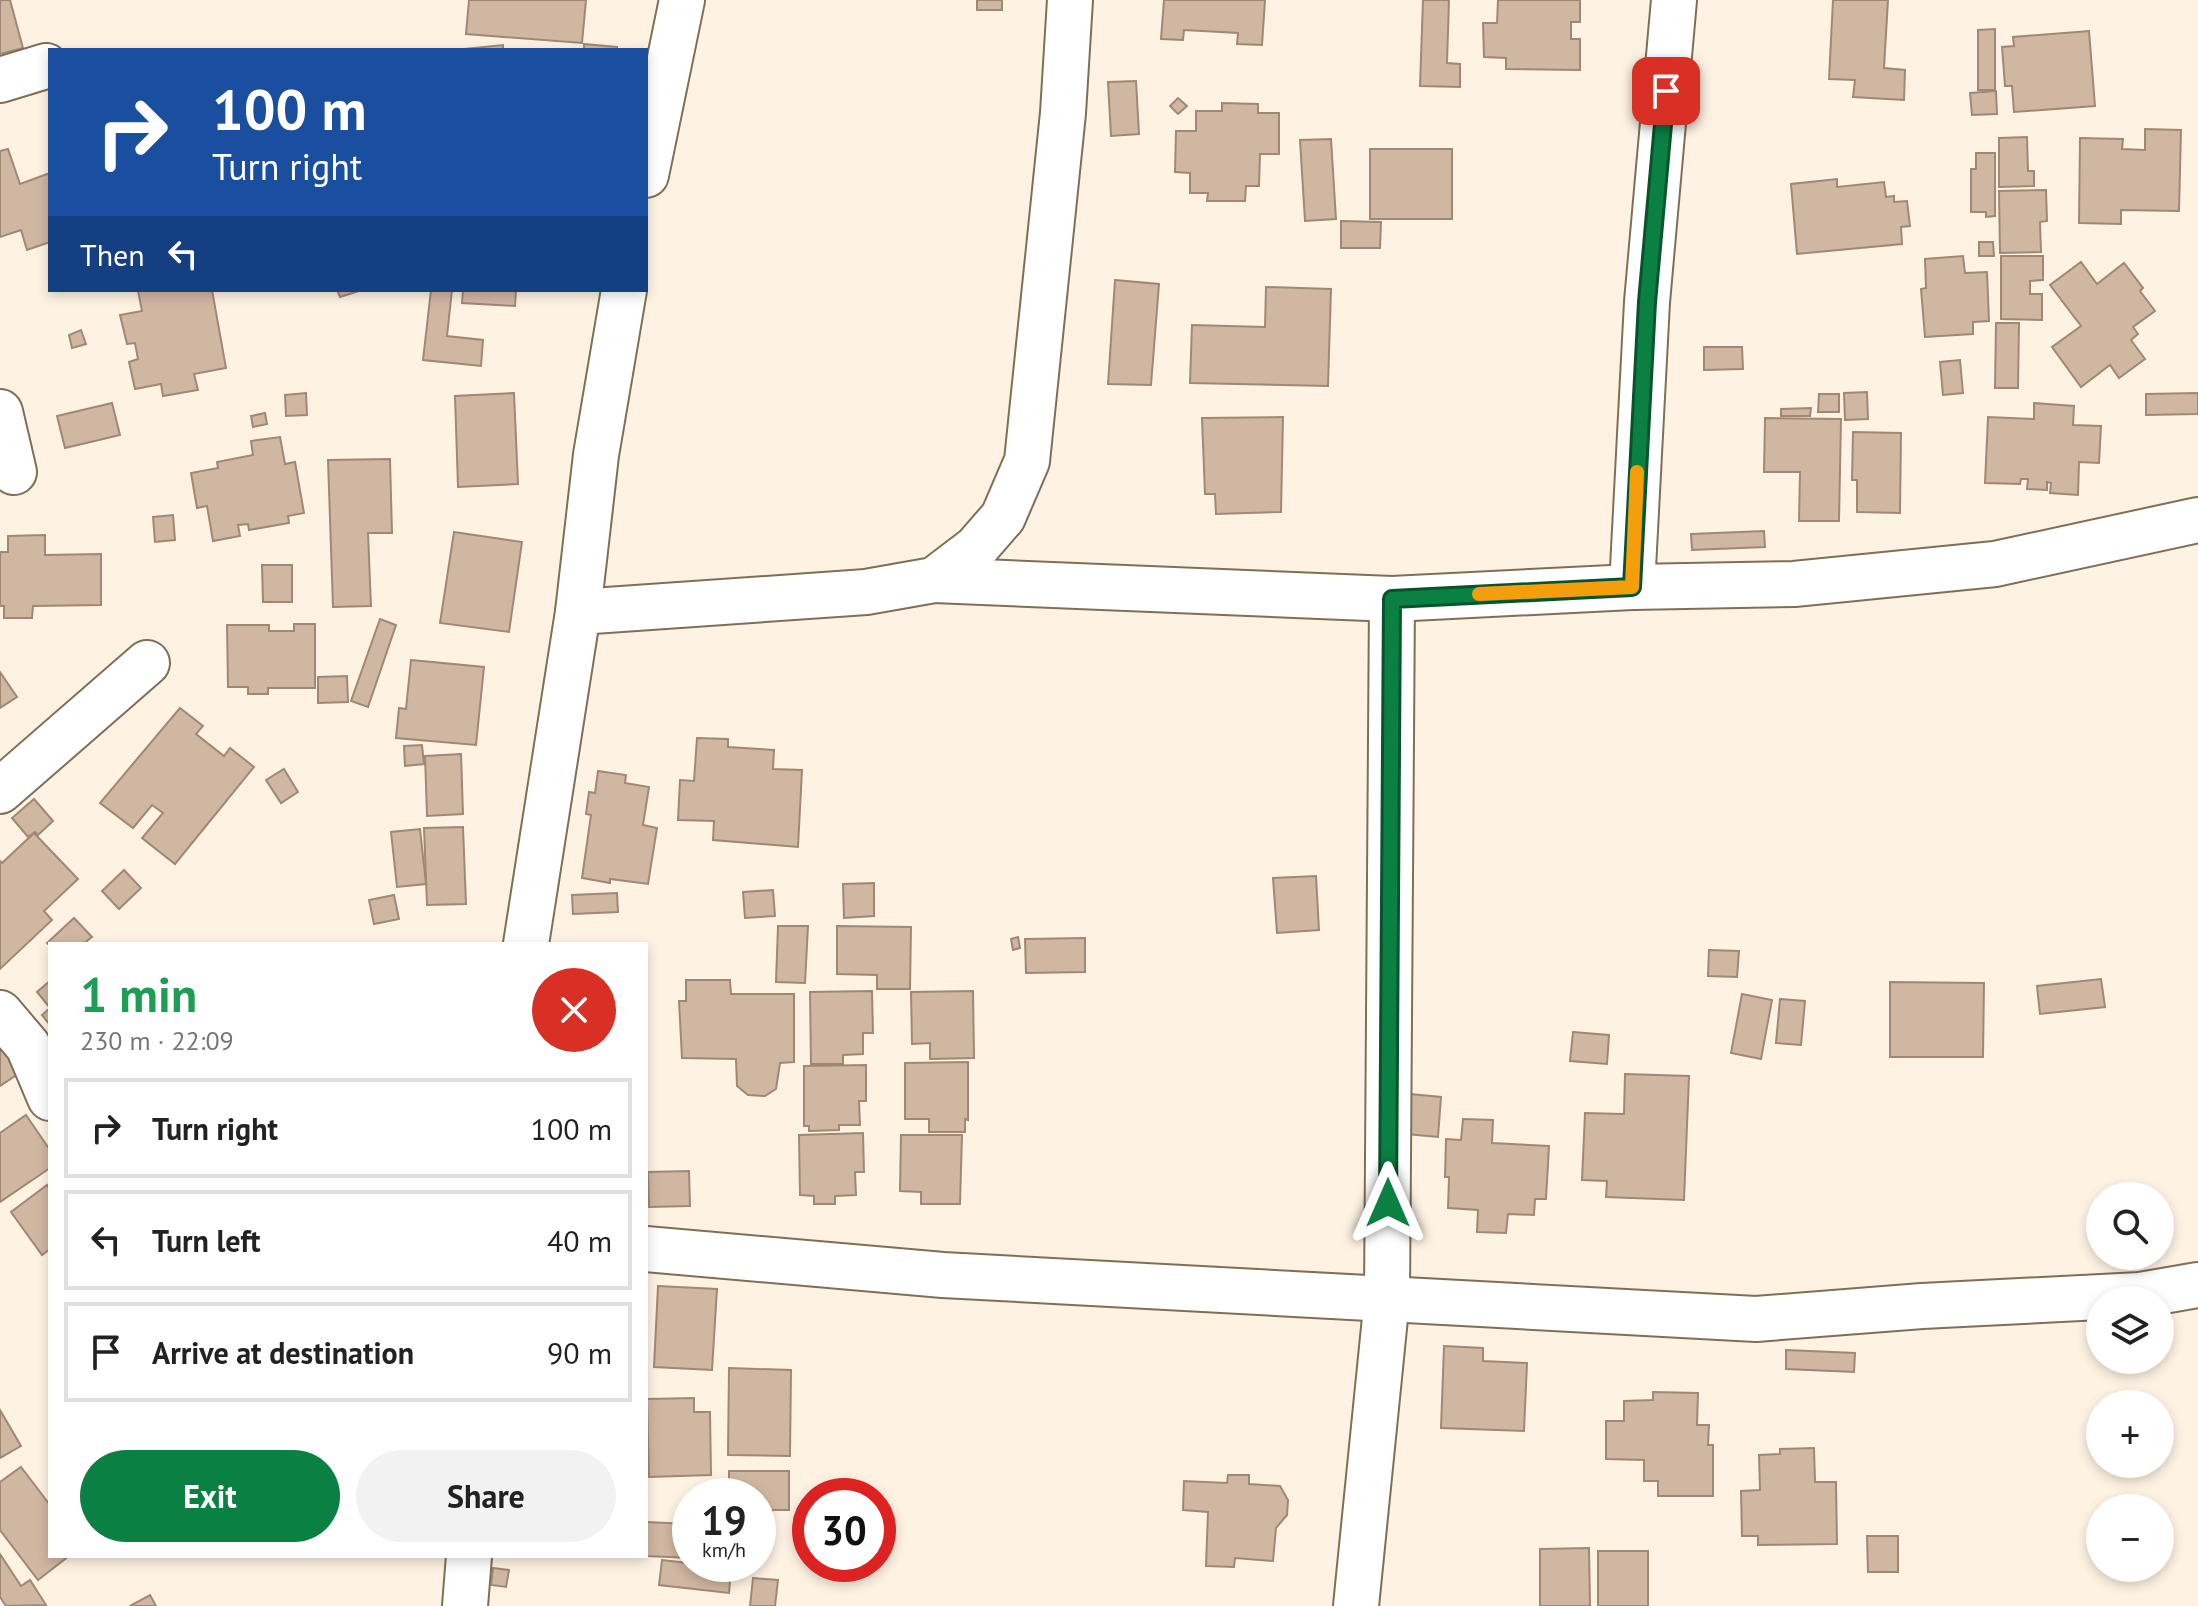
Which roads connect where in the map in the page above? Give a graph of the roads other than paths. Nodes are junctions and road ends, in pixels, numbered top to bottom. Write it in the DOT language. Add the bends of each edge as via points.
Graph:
graph roads {
  1 [pos="682,0"];
  2 [pos="1070,0"];
  3 [pos="1674,0"];
  4 [pos="46,66"];
  5 [pos="0,80"];
  6 [pos="648,165"];
  7 [pos="624,292"];
  8 [pos="0,412"];
  9 [pos="14,472"];
  10 [pos="2198,520"];
  11 [pos="934,580"];
  12 [pos="1632,587"];
  13 [pos="1392,599"];
  14 [pos="578,612"];
  15 [pos="147,663"];
  16 [pos="0,791"];
  17 [pos="526,942"];
  18 [pos="0,1013"];
  19 [pos="48,1093"];
  20 [pos="648,1249"];
  21 [pos="2198,1285"];
  22 [pos="1387,1298"];
  23 [pos="469,1558"];
  24 [pos="465,1606"];
  25 [pos="1356,1606"];
  1 -- 6 [label="street"];
  2 -- 11 [label="street" via="1027,461 1003,517 976,548"];
  3 -- 12 [label="street" via="1647,302"];
  4 -- 5 [label="street"];
  7 -- 14 [label="street" via="596,455"];
  8 -- 9 [label="street"];
  10 -- 12 [label="street" via="1995,564 1794,584"];
  11 -- 13 [label="street"];
  11 -- 14 [label="street" via="866,592"];
  12 -- 13 [label="street"];
  13 -- 22 [label="street"];
  14 -- 17 [label="street"];
  15 -- 16 [label="street"];
  18 -- 19 [label="street" via="28,1046"];
  20 -- 22 [label="street" via="943,1275"];
  21 -- 22 [label="street" via="2140,1295 1756,1319"];
  22 -- 25 [label="street"];
  23 -- 24 [label="street"];
}
